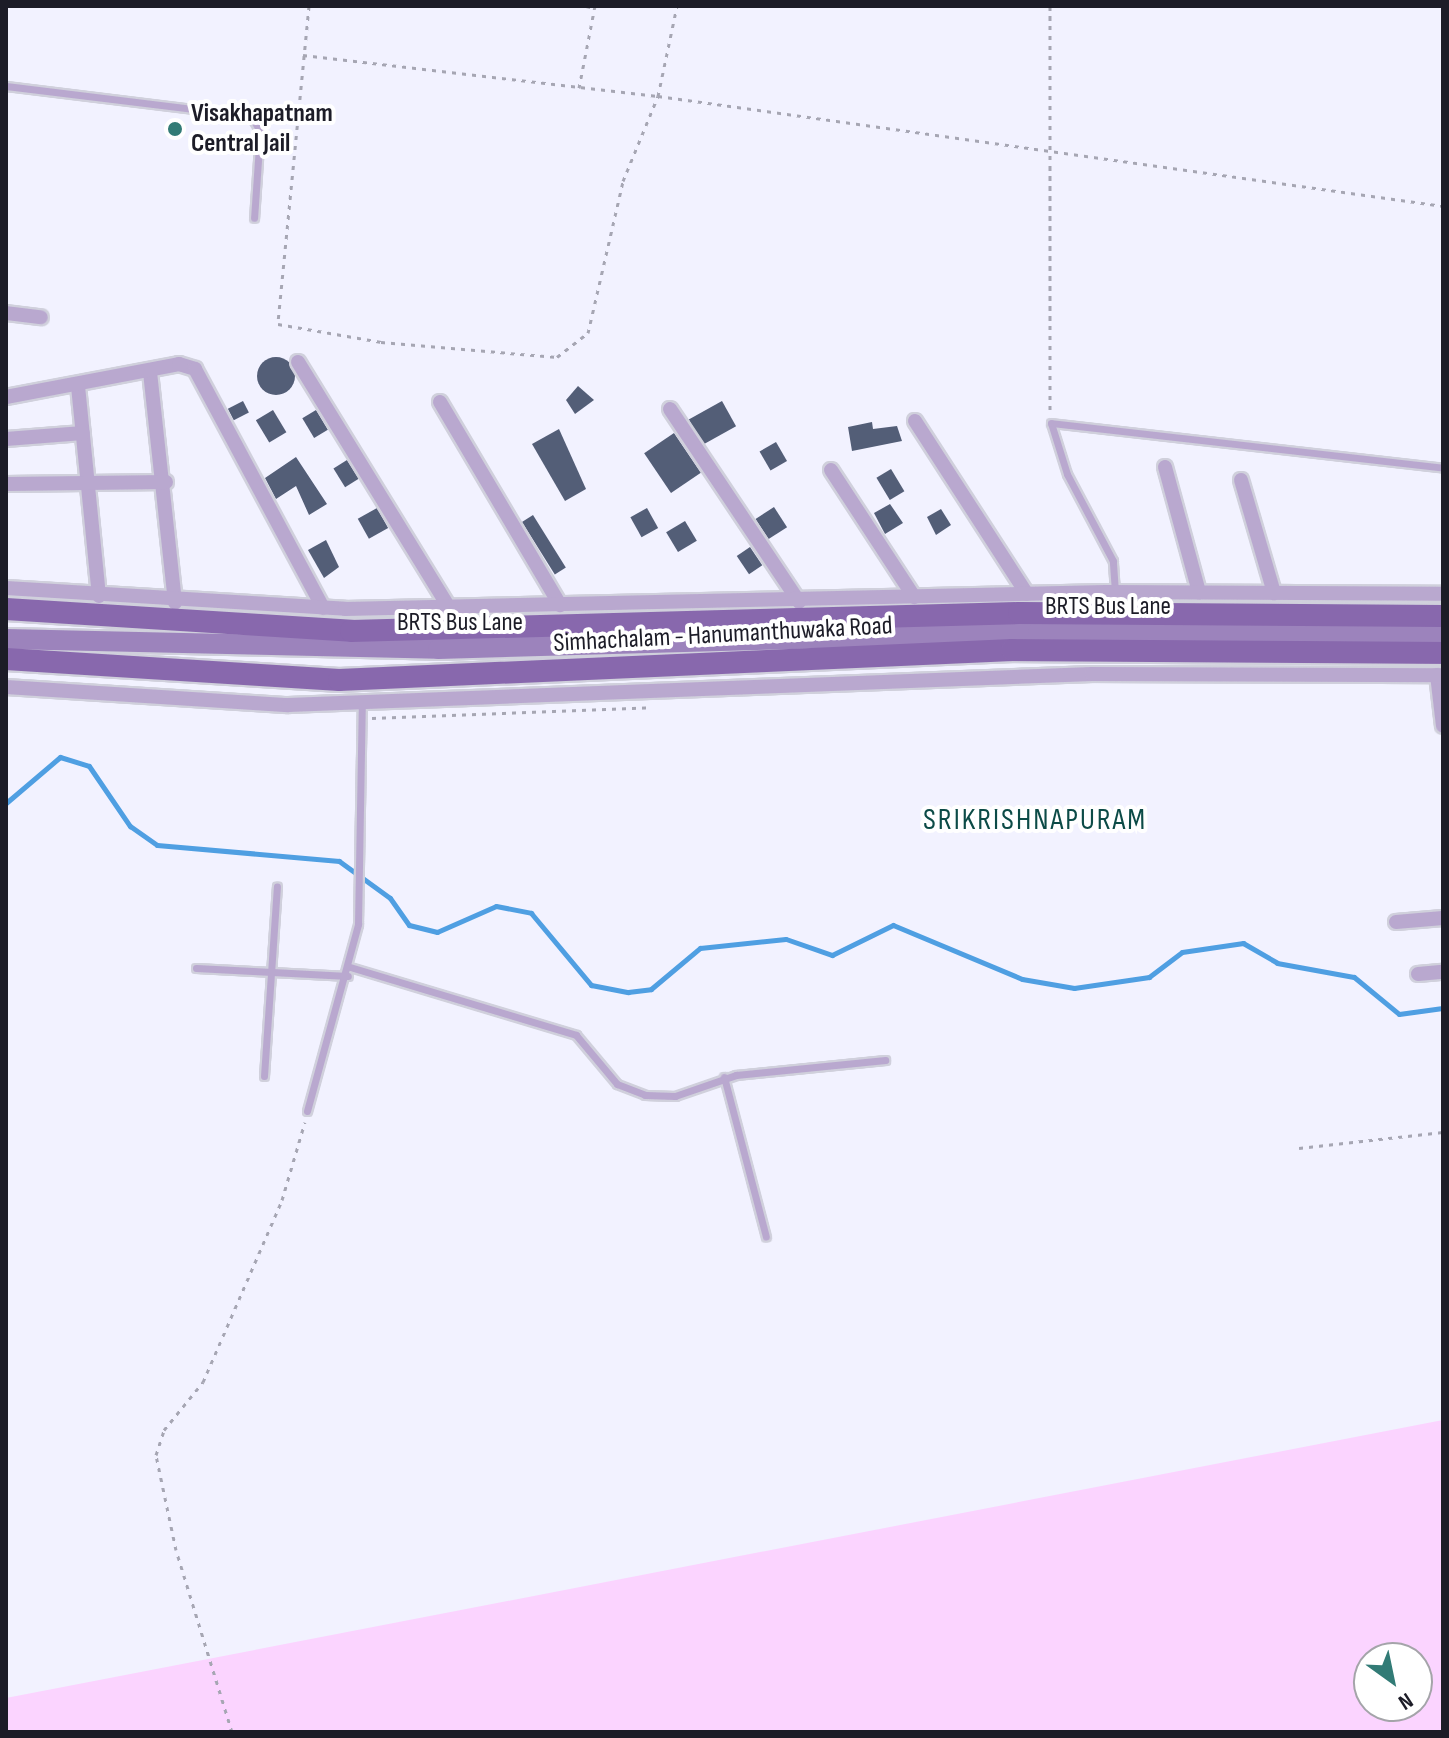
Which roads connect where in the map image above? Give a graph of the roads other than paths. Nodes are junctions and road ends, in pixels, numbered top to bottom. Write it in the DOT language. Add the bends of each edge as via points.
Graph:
graph roads {
  1 [pos="6,86"];
  2 [pos="254,218"];
  3 [pos="6,313"];
  4 [pos="41,317"];
  5 [pos="298,362"];
  6 [pos="150,372"];
  7 [pos="78,386"];
  8 [pos="6,397"];
  9 [pos="440,402"];
  10 [pos="670,409"];
  11 [pos="915,421"];
  12 [pos="83,433"];
  13 [pos="6,439"];
  14 [pos="1165,467"];
  15 [pos="1443,468"];
  16 [pos="831,470"];
  17 [pos="1241,480"];
  18 [pos="87,482"];
  19 [pos="166,482"];
  20 [pos="6,484"];
  21 [pos="6,588"];
  22 [pos="1115,592"];
  23 [pos="1199,592"];
  24 [pos="1274,593"];
  25 [pos="1027,594"];
  26 [pos="1443,594"];
  27 [pos="99,596"];
  28 [pos="914,597"];
  29 [pos="799,602"];
  30 [pos="175,603"];
  31 [pos="560,605"];
  32 [pos="449,607"];
  33 [pos="323,608"];
  34 [pos="6,609"];
  35 [pos="1443,616"];
  36 [pos="1443,635"];
  37 [pos="6,639"];
  38 [pos="6,659"];
  39 [pos="1441,667"];
  40 [pos="6,687"];
  41 [pos="362,703"];
  42 [pos="1443,726"];
  43 [pos="277,886"];
  44 [pos="1443,918"];
  45 [pos="1396,922"];
  46 [pos="196,968"];
  47 [pos="272,972"];
  48 [pos="349,972"];
  49 [pos="1443,972"];
  50 [pos="1418,974"];
  51 [pos="885,1060"];
  52 [pos="264,1076"];
  53 [pos="724,1077"];
  54 [pos="307,1111"];
  55 [pos="766,1237"];
  1 -- 2 [label="lane" via="251,116 260,131"];
  3 -- 4 [label="street"];
  5 -- 32 [label="street"];
  6 -- 7 [label="street"];
  6 -- 19 [label="street"];
  6 -- 33 [label="street" via="179,364 195,369"];
  7 -- 8 [label="street"];
  7 -- 12 [label="street"];
  9 -- 31 [label="street"];
  10 -- 29 [label="street"];
  11 -- 25 [label="street"];
  12 -- 13 [label="street"];
  12 -- 18 [label="street"];
  14 -- 23 [label="street"];
  15 -- 22 [label="lane" via="1051,423 1067,474 1113,561"];
  16 -- 28 [label="street"];
  17 -- 24 [label="street"];
  18 -- 19 [label="street"];
  18 -- 20 [label="street"];
  18 -- 27 [label="street"];
  19 -- 30 [label="street"];
  21 -- 27 [label="street"];
  22 -- 23 [label="street"];
  22 -- 25 [label="street"];
  23 -- 24 [label="street"];
  24 -- 26 [label="street"];
  25 -- 28 [label="street"];
  27 -- 30 [label="street"];
  28 -- 29 [label="street"];
  29 -- 31 [label="street"];
  30 -- 33 [label="street"];
  31 -- 32 [label="street"];
  32 -- 33 [label="street"];
  34 -- 35 [label="main road, Simhachalam - Hanumanthuwaka Road" via="351,631 1019,613"];
  36 -- 37 [label="street, BRTS Bus Lane" via="1038,632 438,649"];
  38 -- 39 [label="main road, Simhachalam - Hanumanthuwaka Road" via="339,680 1012,650"];
  39 -- 41 [label="street" via="1092,674"];
  39 -- 42 [label="street"];
  40 -- 41 [label="street" via="163,702"];
  41 -- 48 [label="lane" via="361,889"];
  43 -- 47 [label="lane"];
  44 -- 45 [label="street"];
  46 -- 47 [label="lane"];
  47 -- 48 [label="lane"];
  47 -- 52 [label="lane"];
  48 -- 53 [label="lane" via="576,1035 617,1084 645,1095 675,1096"];
  48 -- 54 [label="lane"];
  49 -- 50 [label="street"];
  51 -- 53 [label="lane"];
  53 -- 55 [label="lane"];
}
